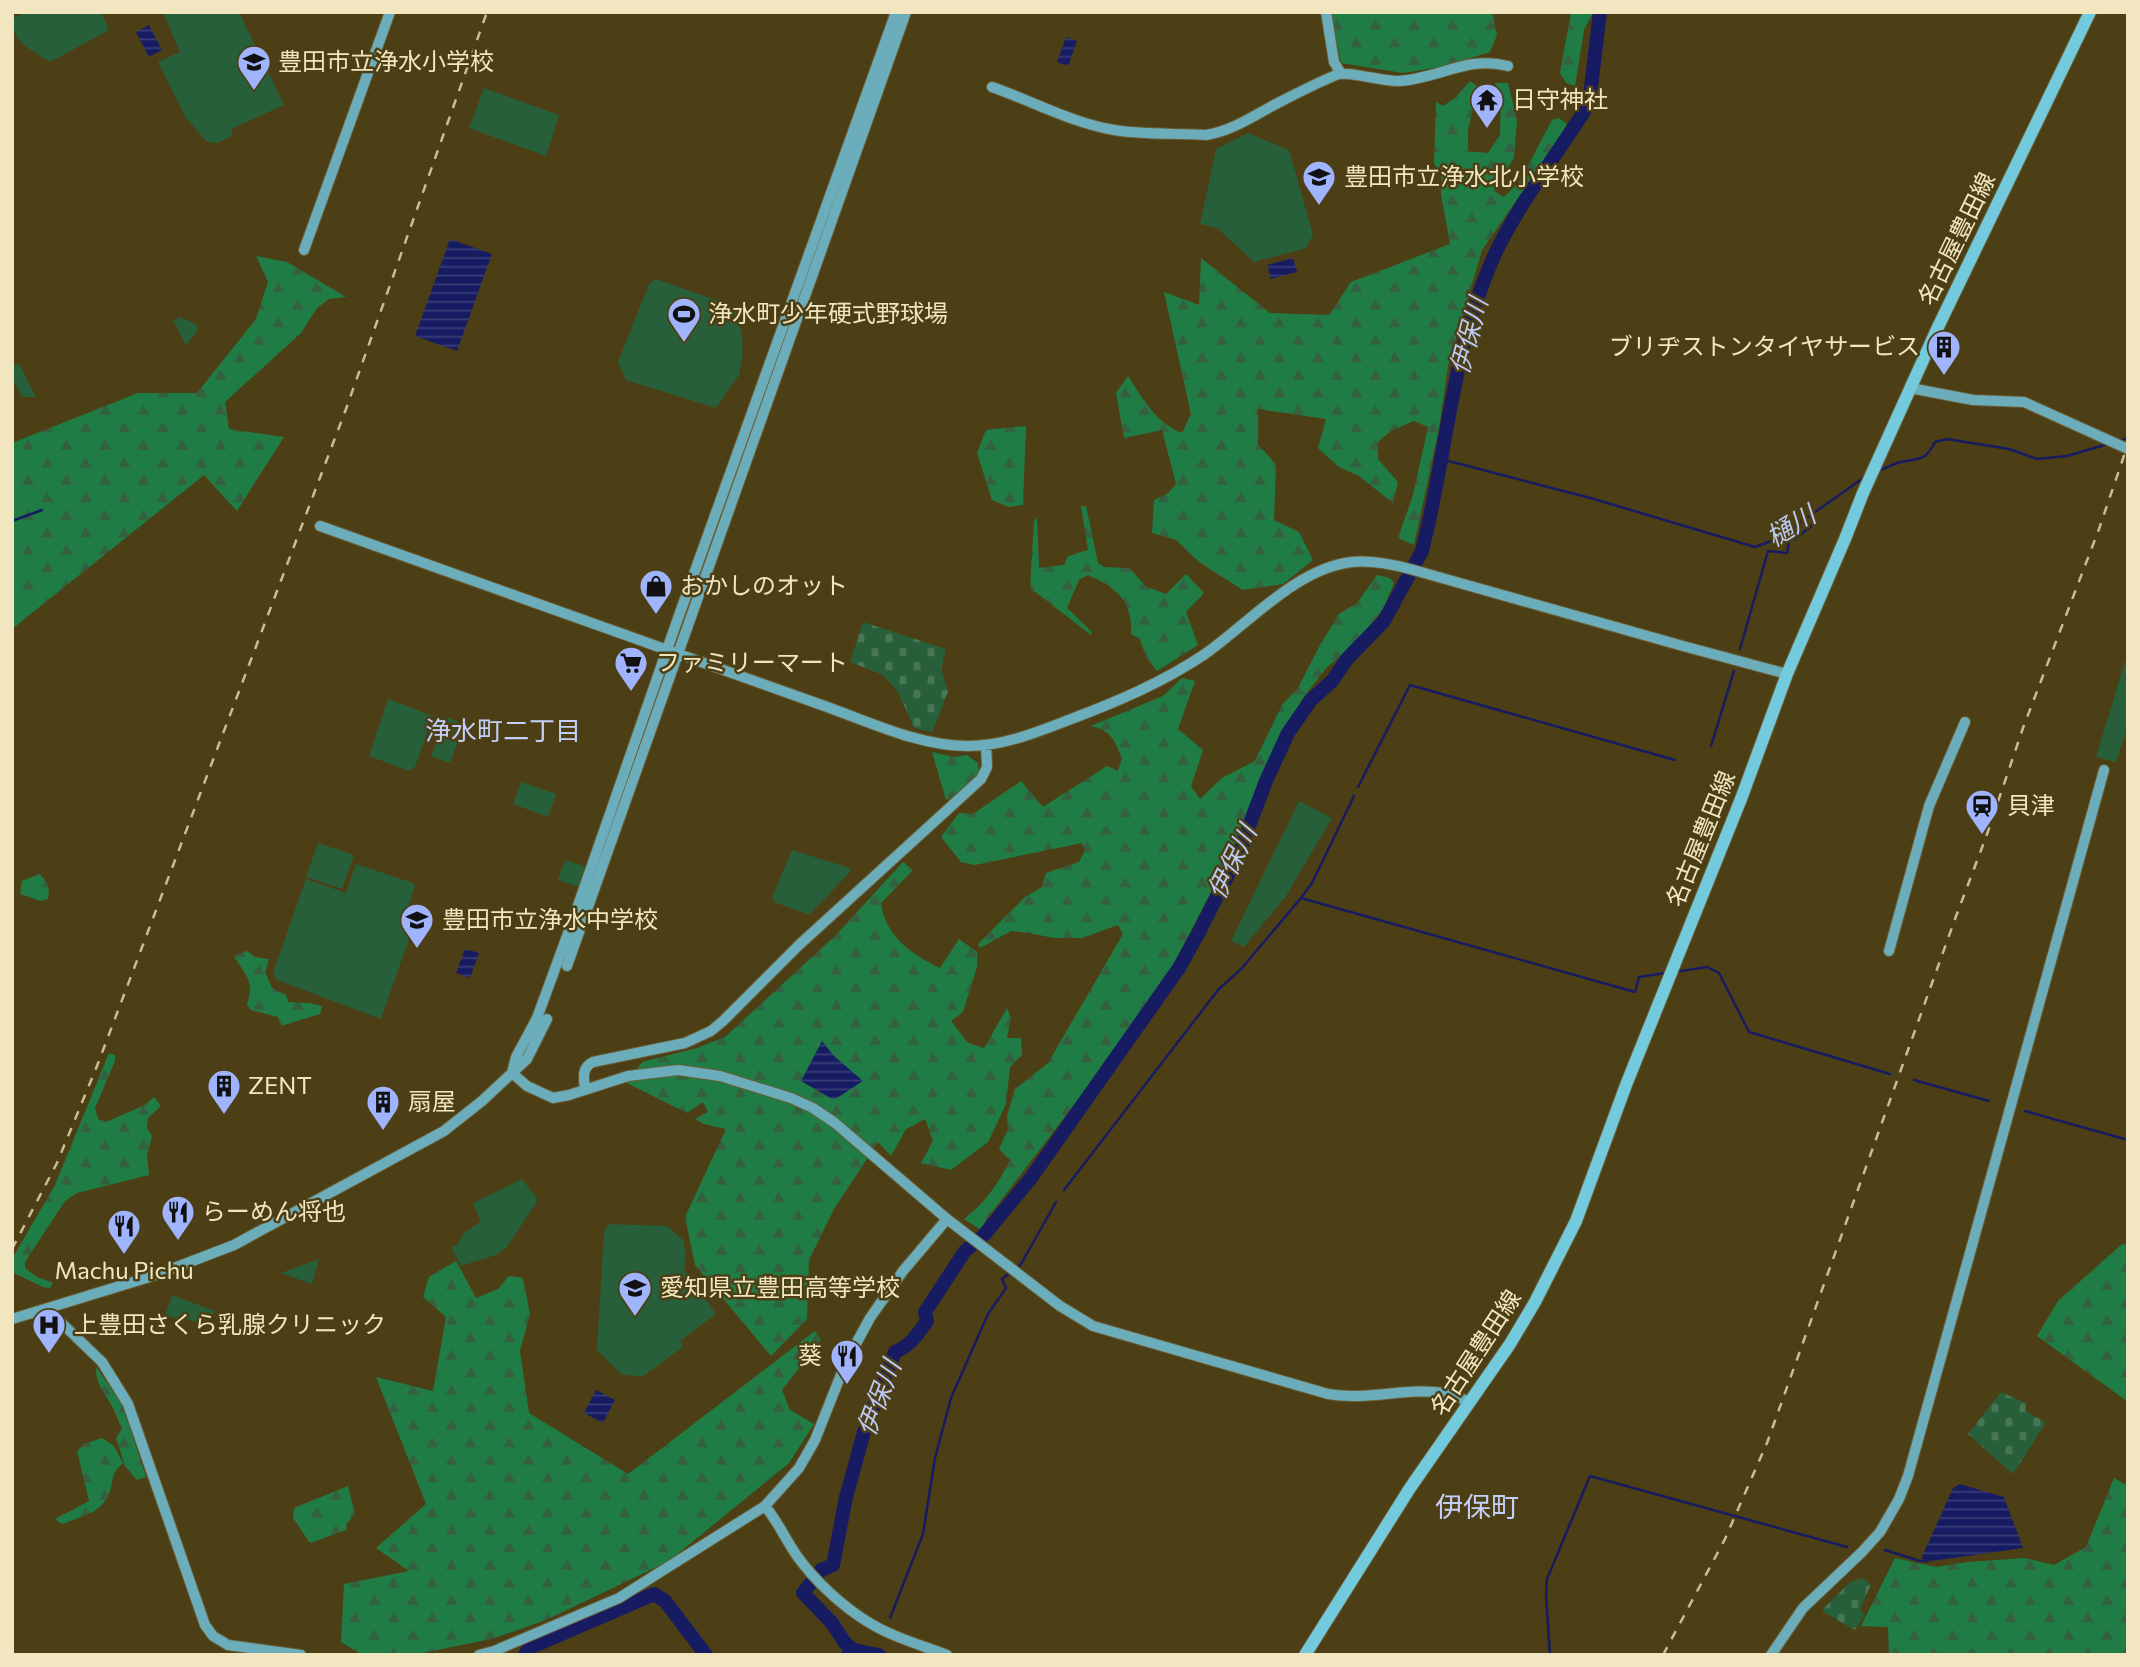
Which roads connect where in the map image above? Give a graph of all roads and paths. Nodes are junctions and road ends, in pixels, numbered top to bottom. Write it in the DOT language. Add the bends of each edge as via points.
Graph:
graph roads {
  1 [pos="390,12"];
  2 [pos="897,12"];
  3 [pos="906,12"];
  4 [pos="1326,12"];
  5 [pos="2090,12"];
  6 [pos="1508,65"];
  7 [pos="1340,72"];
  8 [pos="992,87"];
  9 [pos="304,250"];
  10 [pos="1910,388"];
  11 [pos="2124,447"];
  12 [pos="320,526"];
  13 [pos="673,652"];
  14 [pos="1787,674"];
  15 [pos="1965,722"];
  16 [pos="986,745"];
  17 [pos="2104,770"];
  18 [pos="1889,951"];
  19 [pos="567,966"];
  20 [pos="547,1019"];
  21 [pos="512,1073"];
  22 [pos="585,1090"];
  23 [pos="947,1219"];
  24 [pos="48,1310"];
  25 [pos="12,1319"];
  26 [pos="1471,1402"];
  27 [pos="765,1506"];
  28 [pos="508,1650"];
  29 [pos="300,1655"];
  30 [pos="479,1655"];
  31 [pos="947,1655"];
  32 [pos="1305,1655"];
  33 [pos="1772,1655"];
  1 -- 9 [label="street"];
  2 -- 13 [label="street"];
  3 -- 13 [label="street"];
  4 -- 7 [label="street" via="1334,62"];
  5 -- 10 [label="main road, 名古屋豊田線"];
  6 -- 7 [label="street" via="1480,62 1401,81"];
  7 -- 8 [label="street" via="1237,125 1206,135 1103,128"];
  10 -- 11 [label="street" via="1973,400 2024,402"];
  10 -- 14 [label="main road, 名古屋豊田線"];
  12 -- 13 [label="street"];
  13 -- 16 [label="street" via="906,735 941,744"];
  13 -- 19 [label="street"];
  13 -- 21 [label="street" via="549,987"];
  14 -- 16 [label="street" via="1437,576 1386,563 1354,562 1319,571 1152,685 1096,711"];
  14 -- 26 [label="main road, 名古屋豊田線" via="1576,1221 1535,1302"];
  15 -- 18 [label="street" via="1925,819"];
  16 -- 22 [label="street" via="987,767 981,779 723,1021 685,1043 593,1062 584,1071"];
  17 -- 33 [label="street" via="1908,1476 1880,1532 1803,1608"];
  20 -- 21 [label="street" via="527,1059"];
  21 -- 22 [label="street" via="553,1098"];
  21 -- 24 [label="street" via="444,1131 240,1242"];
  22 -- 23 [label="street" via="628,1076 678,1070 720,1076 791,1098 835,1123"];
  23 -- 26 [label="street" via="1093,1326 1328,1394 1443,1393"];
  23 -- 27 [label="street" via="870,1318 846,1362 815,1440 799,1468"];
  24 -- 25 [label="street"];
  24 -- 29 [label="street" via="102,1362 128,1404 205,1625 213,1636 228,1645"];
  26 -- 32 [label="main road, 名古屋豊田線" via="1410,1488"];
  27 -- 28 [label="street" via="619,1598"];
  27 -- 31 [label="street" via="798,1557 856,1613 890,1633"];
  28 -- 30 [label="street"];
}
